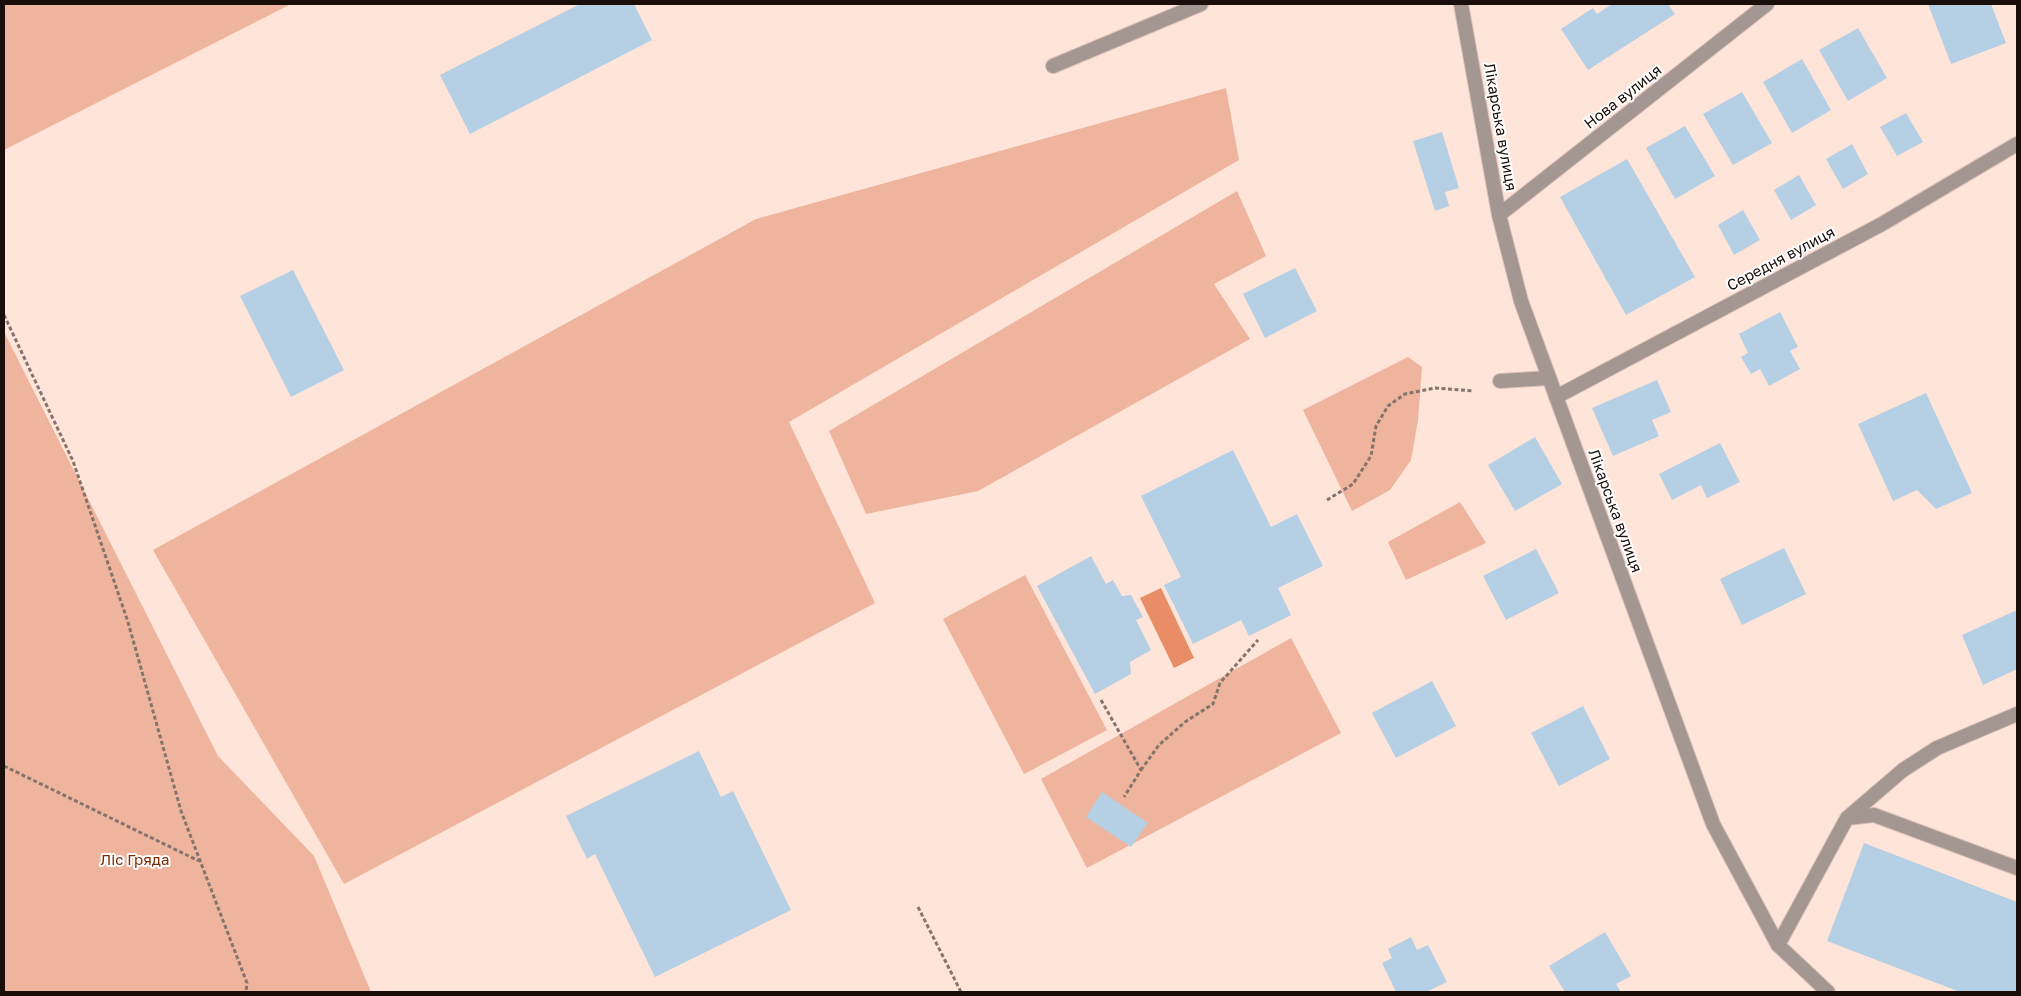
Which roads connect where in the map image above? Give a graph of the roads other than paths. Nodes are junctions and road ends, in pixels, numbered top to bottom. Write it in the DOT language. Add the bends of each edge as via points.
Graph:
graph roads {
  1 [pos="1201,4"];
  2 [pos="1461,4"];
  3 [pos="1767,4"];
  4 [pos="1052,66"];
  5 [pos="2017,144"];
  6 [pos="1499,215"];
  7 [pos="1549,378"];
  8 [pos="1500,381"];
  9 [pos="1556,397"];
  10 [pos="2017,714"];
  11 [pos="1847,818"];
  12 [pos="2017,868"];
  13 [pos="1778,945"];
  14 [pos="1828,992"];
  1 -- 4 [label="street"];
  2 -- 6 [label="street, Лікарська вулиця"];
  3 -- 6 [label="street, Нова вулиця"];
  5 -- 9 [label="street, Середня вулиця" via="1882,224"];
  6 -- 7 [label="street, Лікарська вулиця" via="1521,301"];
  7 -- 8 [label="street"];
  7 -- 9 [label="street, Лікарська вулиця"];
  9 -- 13 [label="street, Лікарська вулиця" via="1713,824"];
  10 -- 11 [label="street" via="1930,753 1902,770"];
  11 -- 12 [label="street" via="1874,815"];
  11 -- 13 [label="street"];
  13 -- 14 [label="street, Лікарська вулиця"];
}
